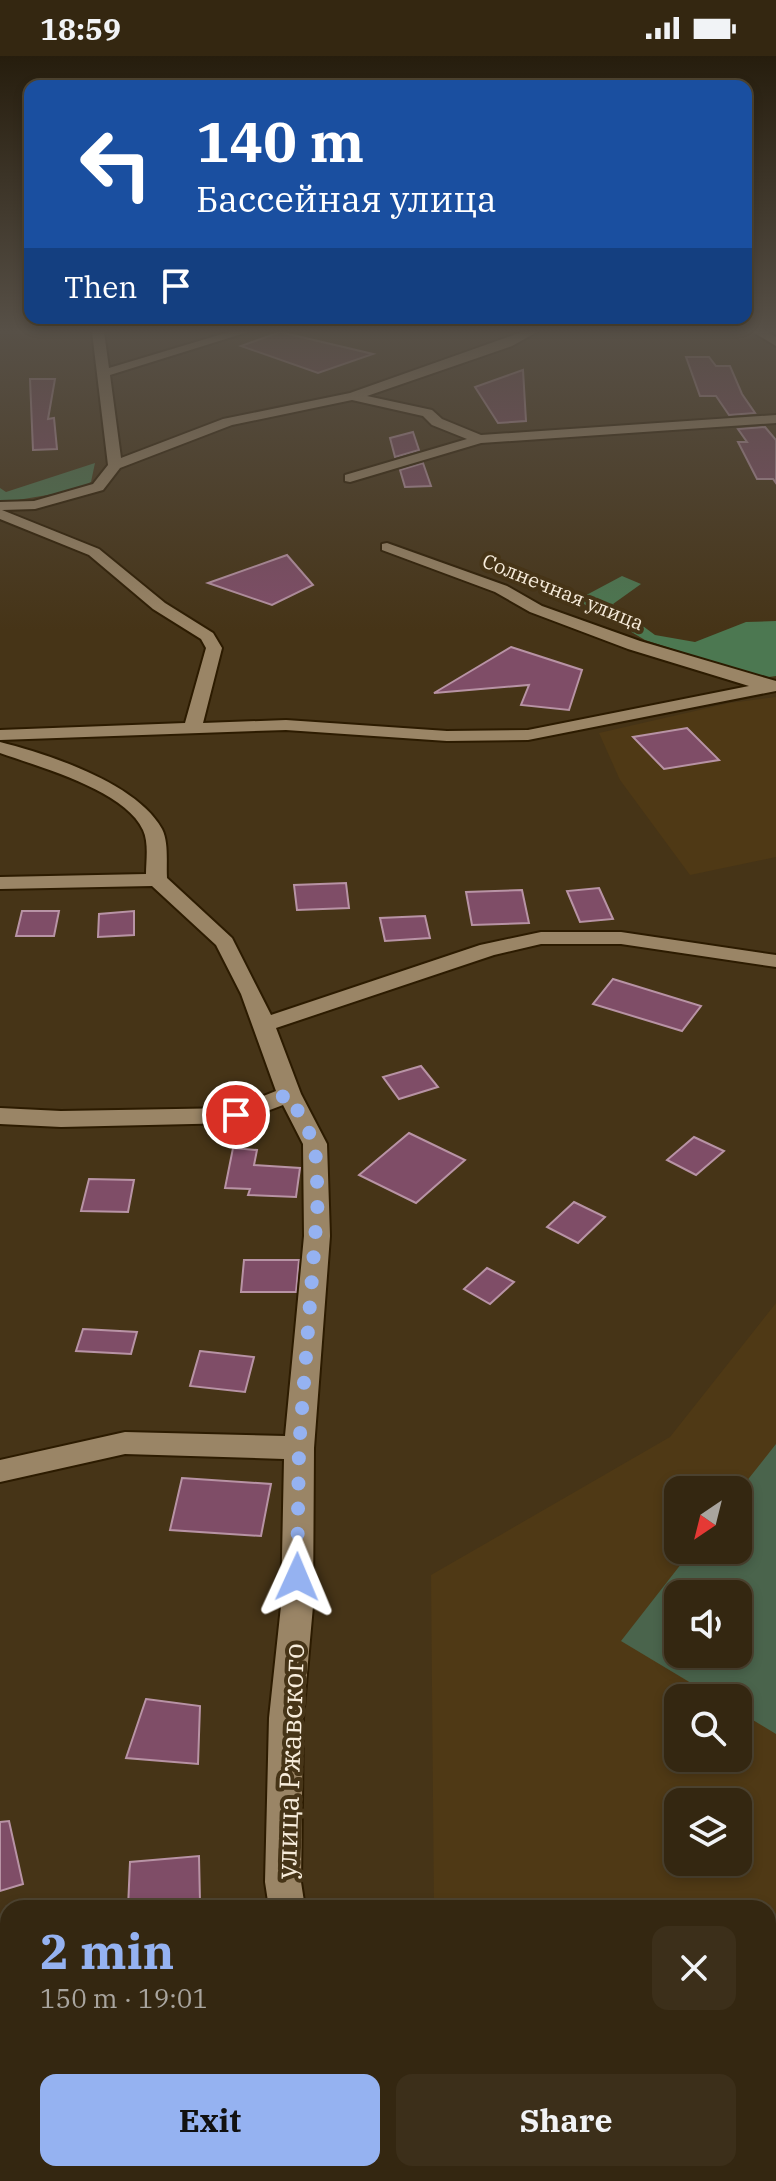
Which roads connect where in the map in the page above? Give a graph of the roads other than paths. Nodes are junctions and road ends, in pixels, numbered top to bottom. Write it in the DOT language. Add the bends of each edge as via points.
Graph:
graph roads {
  1 [pos="110,431"];
  2 [pos="204,431"];
  3 [pos="462,431"];
  4 [pos="576,431"];
  5 [pos="480,439"];
  6 [pos="115,465"];
  7 [pos="350,478"];
  8 [pos="0,506"];
  9 [pos="0,514"];
  10 [pos="387,547"];
  11 [pos="773,687"];
  12 [pos="193,725"];
  13 [pos="0,735"];
  14 [pos="0,747"];
  15 [pos="157,880"];
  16 [pos="0,883"];
  17 [pos="776,961"];
  18 [pos="265,1024"];
  19 [pos="289,1094"];
  20 [pos="0,1116"];
  21 [pos="299,1448"];
  22 [pos="0,1471"];
  23 [pos="286,1900"];
  1 -- 6 [label="street"];
  2 -- 6 [label="street"];
  3 -- 5 [label="street"];
  4 -- 5 [label="street"];
  5 -- 7 [label="street"];
  6 -- 8 [label="street" via="98,487 35,505"];
  9 -- 12 [label="street" via="94,552 159,606 207,636 214,648"];
  10 -- 11 [label="street, Солнечная улица" via="634,645"];
  11 -- 12 [label="street" via="528,735"];
  12 -- 13 [label="street"];
  14 -- 15 [label="street" via="91,782 139,812 154,831"];
  15 -- 16 [label="street"];
  15 -- 18 [label="street, улица Ржавского" via="225,942"];
  17 -- 18 [label="street" via="621,938 541,938 488,950"];
  18 -- 19 [label="street, улица Ржавского"];
  19 -- 20 [label="street" via="236,1115"];
  19 -- 21 [label="street, улица Ржавского" via="315,1144 318,1199"];
  21 -- 22 [label="street" via="125,1443"];
  21 -- 23 [label="street, улица Ржавского" via="297,1606 286,1749"];
}
